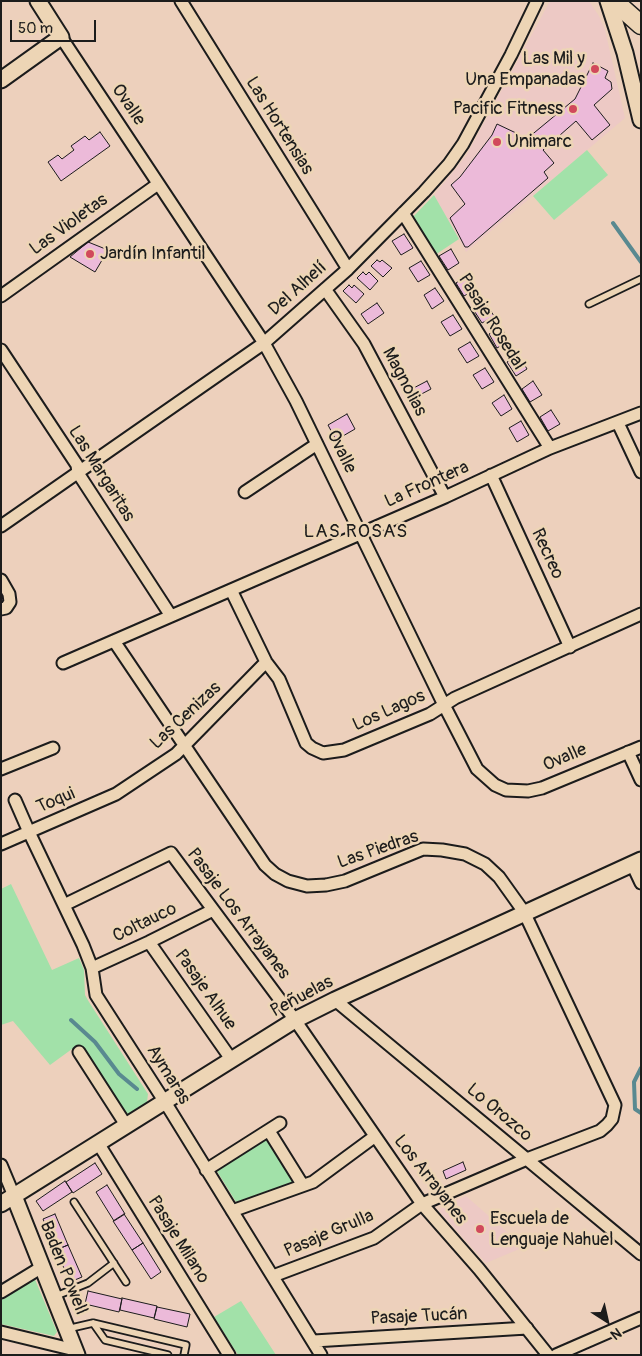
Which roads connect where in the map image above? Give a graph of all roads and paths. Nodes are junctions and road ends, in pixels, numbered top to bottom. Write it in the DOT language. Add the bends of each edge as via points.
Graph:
graph roads {
  1 [pos="38,1"];
  2 [pos="181,1"];
  3 [pos="537,1"];
  4 [pos="608,1"];
  5 [pos="614,1"];
  6 [pos="628,1"];
  7 [pos="641,13"];
  8 [pos="641,24"];
  9 [pos="61,37"];
  10 [pos="1,80"];
  11 [pos="641,120"];
  12 [pos="158,184"];
  13 [pos="403,213"];
  14 [pos="348,269"];
  15 [pos="641,279"];
  16 [pos="325,288"];
  17 [pos="1,296"];
  18 [pos="588,304"];
  19 [pos="264,343"];
  20 [pos="1,350"];
  21 [pos="641,413"];
  22 [pos="618,423"];
  23 [pos="317,444"];
  24 [pos="550,448"];
  25 [pos="641,472"];
  26 [pos="78,473"];
  27 [pos="491,475"];
  28 [pos="245,492"];
  29 [pos="445,497"];
  30 [pos="1,526"];
  31 [pos="361,533"];
  32 [pos="1,580"];
  33 [pos="231,590"];
  34 [pos="1,609"];
  35 [pos="641,614"];
  36 [pos="171,616"];
  37 [pos="114,642"];
  38 [pos="570,647"];
  39 [pos="266,662"];
  40 [pos="63,663"];
  41 [pos="444,706"];
  42 [pos="185,747"];
  43 [pos="641,747"];
  44 [pos="52,748"];
  45 [pos="628,752"];
  46 [pos="1,770"];
  47 [pos="641,780"];
  48 [pos="125,789"];
  49 [pos="15,800"];
  50 [pos="29,832"];
  51 [pos="1,844"];
  52 [pos="636,862"];
  53 [pos="641,883"];
  54 [pos="64,905"];
  55 [pos="213,910"];
  56 [pos="524,912"];
  57 [pos="149,942"];
  58 [pos="92,968"];
  59 [pos="335,1000"];
  60 [pos="295,1020"];
  61 [pos="79,1052"];
  62 [pos="231,1059"];
  63 [pos="164,1102"];
  64 [pos="612,1119"];
  65 [pos="280,1123"];
  66 [pos="126,1125"];
  67 [pos="269,1130"];
  68 [pos="374,1136"];
  69 [pos="98,1143"];
  70 [pos="528,1159"];
  71 [pos="1,1165"];
  72 [pos="206,1170"];
  73 [pos="302,1184"];
  74 [pos="8,1200"];
  75 [pos="74,1202"];
  76 [pos="422,1204"];
  77 [pos="232,1211"];
  78 [pos="641,1254"];
  79 [pos="114,1263"];
  80 [pos="42,1267"];
  81 [pos="272,1276"];
  82 [pos="126,1282"];
  83 [pos="1,1292"];
  84 [pos="54,1297"];
  85 [pos="641,1318"];
  86 [pos="93,1322"];
  87 [pos="527,1328"];
  88 [pos="67,1329"];
  89 [pos="1,1332"];
  90 [pos="314,1341"];
  91 [pos="57,1350"];
  92 [pos="76,1352"];
  93 [pos="168,1355"];
  94 [pos="184,1355"];
  95 [pos="229,1355"];
  96 [pos="322,1355"];
  97 [pos="548,1355"];
  98 [pos="556,1355"];
  1 -- 9 [label="street, Ovalle"];
  2 -- 14 [label="street, Las Hortensias"];
  3 -- 13 [label="street, Del Alhelí" via="463,144 449,164"];
  4 -- 11 [label="street"];
  5 -- 8 [label="main road"];
  6 -- 7 [label="main road"];
  9 -- 10 [label="street"];
  9 -- 12 [label="street, Ovalle"];
  12 -- 17 [label="street, Las Violetas"];
  12 -- 19 [label="street, Ovalle"];
  13 -- 14 [label="street, Del Alhelí"];
  13 -- 24 [label="street, Pasaje Rosedal"];
  14 -- 16 [label="street, Del Alhelí"];
  15 -- 18 [label="lane"];
  16 -- 19 [label="street, Del Alhelí"];
  16 -- 29 [label="street, Magnolias" via="364,344"];
  19 -- 23 [label="street, Ovalle"];
  19 -- 26 [label="street, Del Alhelí"];
  20 -- 26 [label="street, Las Margaritas" via="77,465"];
  21 -- 22 [label="street, La Frontera"];
  22 -- 24 [label="street, La Frontera"];
  22 -- 25 [label="street"];
  23 -- 28 [label="street"];
  23 -- 31 [label="street, Ovalle"];
  24 -- 27 [label="street, La Frontera"];
  26 -- 30 [label="street, Del Alhelí"];
  26 -- 36 [label="street, Las Margaritas"];
  27 -- 29 [label="street, La Frontera"];
  27 -- 38 [label="street, Recreo"];
  29 -- 31 [label="street, La Frontera"];
  31 -- 33 [label="street, La Frontera"];
  31 -- 41 [label="street, Ovalle"];
  32 -- 34 [label="street" via="10,602"];
  33 -- 36 [label="street, La Frontera"];
  33 -- 39 [label="street, Los Lagos"];
  35 -- 38 [label="street, Los Lagos"];
  36 -- 37 [label="street, La Frontera"];
  37 -- 40 [label="street, La Frontera"];
  37 -- 42 [label="street, Las Piedras"];
  38 -- 41 [label="street, Los Lagos" via="455,698"];
  39 -- 41 [label="street, Los Lagos" via="279,679 306,743 323,752 344,750"];
  39 -- 42 [label="street, Las Cenizas"];
  41 -- 45 [label="street, Ovalle" via="476,769 494,785 506,790 542,788"];
  42 -- 48 [label="street, Las Cenizas"];
  42 -- 56 [label="street, Las Piedras" via="265,865 288,881 307,886 326,885 423,849 442,850 464,854 485,864 499,877"];
  43 -- 45 [label="street, Ovalle"];
  44 -- 46 [label="street"];
  45 -- 47 [label="street"];
  48 -- 50 [label="street, Toqui"];
  49 -- 50 [label="street, Aymaras"];
  50 -- 51 [label="street, Toqui"];
  50 -- 54 [label="street, Aymaras"];
  52 -- 53 [label="street"];
  52 -- 56 [label="street, Peñuelas"];
  54 -- 55 [label="street, Pasaje Los Arrayanes" via="171,853"];
  54 -- 58 [label="street, Aymaras"];
  55 -- 57 [label="street, Coltauco"];
  55 -- 60 [label="street, Pasaje Los Arrayanes"];
  56 -- 59 [label="street, Peñuelas"];
  56 -- 64 [label="street, Las Piedras" via="615,1105"];
  57 -- 58 [label="street, Coltauco"];
  57 -- 62 [label="street, Pasaje Alhue"];
  58 -- 63 [label="street, Aymaras" via="96,995"];
  59 -- 60 [label="street, Peñuelas"];
  59 -- 70 [label="street, Lo Orozco"];
  60 -- 62 [label="street, Peñuelas"];
  60 -- 68 [label="street, Los Arrayanes"];
  61 -- 66 [label="street"];
  62 -- 63 [label="street, Peñuelas"];
  63 -- 66 [label="street, Peñuelas"];
  63 -- 72 [label="street, Aymaras"];
  64 -- 70 [label="street, Pasaje Grulla" via="600,1131"];
  65 -- 67 [label="street"];
  66 -- 69 [label="street, Peñuelas"];
  67 -- 72 [label="street"];
  67 -- 73 [label="street"];
  68 -- 73 [label="street" via="313,1182"];
  68 -- 76 [label="street, Los Arrayanes"];
  69 -- 74 [label="street, Peñuelas"];
  69 -- 95 [label="street, Pasaje Milano"];
  70 -- 76 [label="street, Pasaje Grulla"];
  70 -- 78 [label="street, Lo Orozco"];
  71 -- 74 [label="street"];
  72 -- 77 [label="street, Aymaras"];
  73 -- 77 [label="street"];
  74 -- 80 [label="street, Baden Powell"];
  75 -- 79 [label="lane"];
  76 -- 81 [label="street, Pasaje Grulla" via="374,1238"];
  76 -- 87 [label="street, Los Arrayanes"];
  77 -- 81 [label="street, Aymaras"];
  79 -- 82 [label="lane"];
  79 -- 84 [label="lane" via="88,1283"];
  80 -- 83 [label="street"];
  80 -- 84 [label="street, Baden Powell"];
  81 -- 90 [label="street, Aymaras"];
  84 -- 88 [label="street, Baden Powell"];
  85 -- 98 [label="street"];
  86 -- 88 [label="lane"];
  86 -- 93 [label="lane" via="105,1340"];
  86 -- 94 [label="lane" via="186,1345"];
  87 -- 90 [label="street, Pasaje Tucán"];
  87 -- 97 [label="street, Los Arrayanes"];
  88 -- 92 [label="street, Baden Powell"];
  89 -- 91 [label="street"];
  90 -- 96 [label="street, Aymaras"];
  91 -- 92 [label="street"];
}
